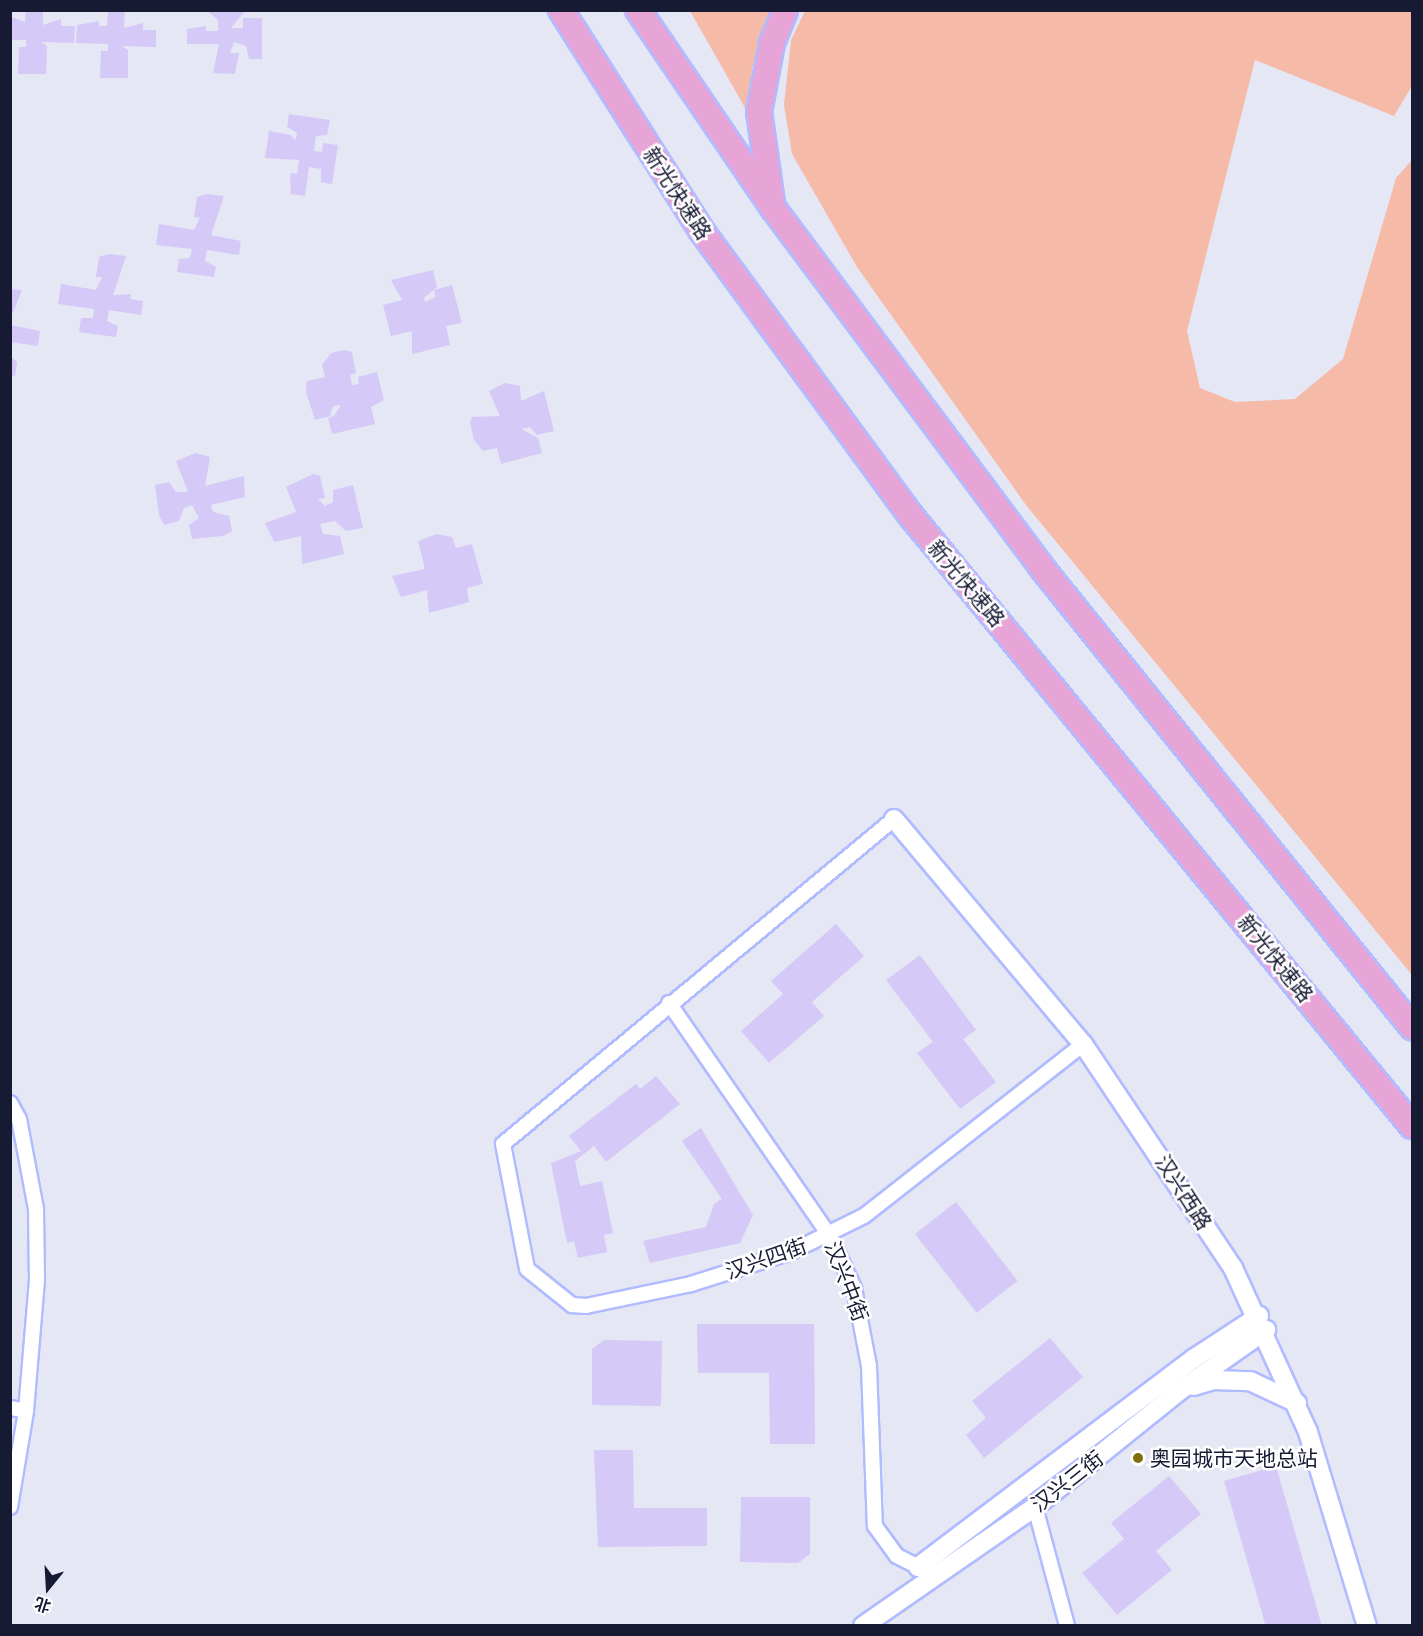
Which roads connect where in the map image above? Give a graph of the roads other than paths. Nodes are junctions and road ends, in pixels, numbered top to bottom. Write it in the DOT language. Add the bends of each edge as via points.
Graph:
graph roads {
  1 [pos="561,10"];
  2 [pos="638,10"];
  3 [pos="785,10"];
  4 [pos="773,208"];
  5 [pos="894,819"];
  6 [pos="669,1003"];
  7 [pos="1413,1027"];
  8 [pos="1083,1044"];
  9 [pos="10,1103"];
  10 [pos="1413,1126"];
  11 [pos="830,1235"];
  12 [pos="1263,1323"];
  13 [pos="1178,1392"];
  14 [pos="1297,1403"];
  15 [pos="10,1408"];
  16 [pos="26,1411"];
  17 [pos="1030,1485"];
  18 [pos="10,1507"];
  19 [pos="1035,1507"];
  20 [pos="918,1567"];
  21 [pos="937,1576"];
  22 [pos="863,1626"];
  23 [pos="1067,1626"];
  24 [pos="1367,1626"];
  1 -- 10 [label="highway, 新光快速路" via="701,230 912,517"];
  2 -- 4 [label="highway"];
  3 -- 4 [label="highway" via="772,43 759,112"];
  4 -- 7 [label="highway" via="1042,568"];
  5 -- 6 [label="street"];
  5 -- 8 [label="street, 汉兴西路"];
  6 -- 11 [label="street, 汉兴中街"];
  6 -- 11 [label="street, 汉兴四街" via="503,1144 527,1269 572,1305 691,1284"];
  8 -- 11 [label="street, 汉兴四街" via="864,1216"];
  8 -- 12 [label="street, 汉兴西路" via="1233,1268"];
  9 -- 16 [label="street" via="19,1119 36,1209 37,1280"];
  11 -- 20 [label="street, 汉兴中街" via="866,1325 875,1526 897,1556"];
  12 -- 13 [label="street, 汉兴三街"];
  12 -- 14 [label="street, 汉兴西路"];
  12 -- 17 [label="street, 汉兴三街" via="1184,1366"];
  13 -- 14 [label="street" via="1234,1379 1266,1387"];
  13 -- 19 [label="street, 汉兴三街"];
  14 -- 24 [label="street, 汉兴西路"];
  15 -- 16 [label="street"];
  16 -- 18 [label="street"];
  17 -- 19 [label="street"];
  17 -- 20 [label="street, 汉兴三街"];
  19 -- 21 [label="street, 汉兴三街"];
  19 -- 23 [label="street"];
  20 -- 21 [label="street, 汉兴中街"];
  21 -- 22 [label="street, 汉兴三街"];
}
